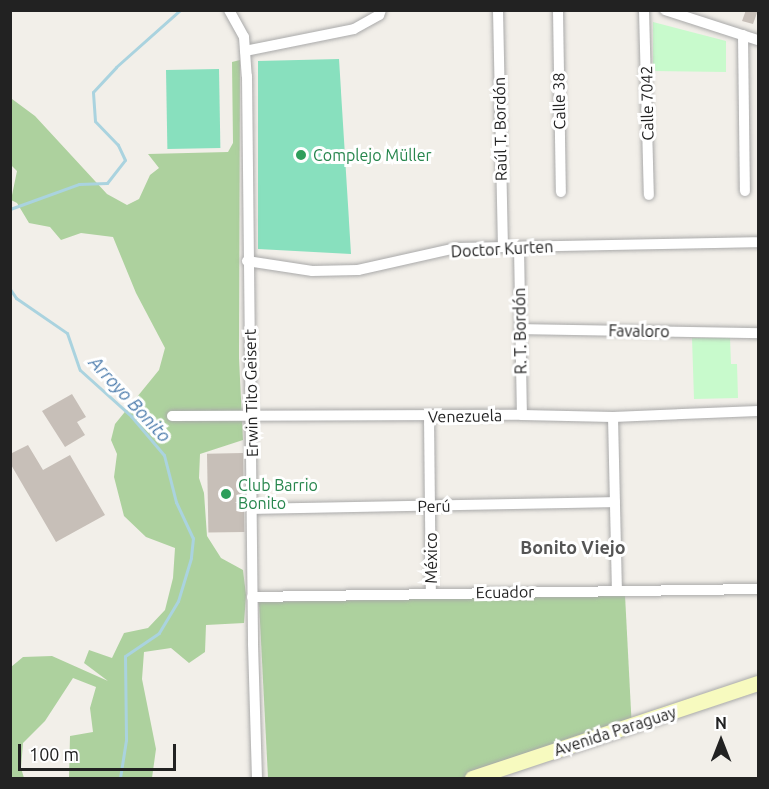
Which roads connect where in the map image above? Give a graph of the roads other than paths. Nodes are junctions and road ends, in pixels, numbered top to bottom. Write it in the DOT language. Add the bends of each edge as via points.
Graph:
graph roads {
  1 [pos="230,10"];
  2 [pos="381,10"];
  3 [pos="498,10"];
  4 [pos="558,10"];
  5 [pos="644,10"];
  6 [pos="665,10"];
  7 [pos="689,14"];
  8 [pos="743,35"];
  9 [pos="759,40"];
  10 [pos="245,51"];
  11 [pos="745,191"];
  12 [pos="561,192"];
  13 [pos="649,195"];
  14 [pos="759,242"];
  15 [pos="503,247"];
  16 [pos="519,247"];
  17 [pos="248,261"];
  18 [pos="520,329"];
  19 [pos="759,333"];
  20 [pos="759,411"];
  21 [pos="522,415"];
  22 [pos="172,416"];
  23 [pos="252,416"];
  24 [pos="429,416"];
  25 [pos="613,417"];
  26 [pos="615,502"];
  27 [pos="431,506"];
  28 [pos="253,509"];
  29 [pos="759,589"];
  30 [pos="617,590"];
  31 [pos="431,593"];
  32 [pos="252,597"];
  33 [pos="759,683"];
  34 [pos="257,778"];
  35 [pos="472,778"];
  1 -- 10 [label="street, Erwin Tito Geisert" via="244,37"];
  2 -- 10 [label="street" via="354,29"];
  3 -- 15 [label="street, Raúl T. Bordón"];
  4 -- 12 [label="street, Calle 38"];
  5 -- 13 [label="street, Calle 7042"];
  6 -- 7 [label="street"];
  7 -- 8 [label="street"];
  8 -- 9 [label="street"];
  8 -- 11 [label="street"];
  10 -- 17 [label="street, Erwin Tito Geisert"];
  14 -- 16 [label="street, Doctor Kurten"];
  15 -- 16 [label="street, Doctor Kurten"];
  15 -- 17 [label="street, Doctor Kurten" via="456,248 358,270 312,271"];
  16 -- 18 [label="street, R. T. Bordón"];
  17 -- 23 [label="street, Erwin Tito Geisert"];
  18 -- 19 [label="street, Favaloro"];
  18 -- 21 [label="street, R. T. Bordón"];
  20 -- 25 [label="street, Venezuela"];
  21 -- 24 [label="street, Venezuela"];
  21 -- 25 [label="street, Venezuela"];
  22 -- 23 [label="street, Venezuela"];
  23 -- 24 [label="street, Venezuela"];
  23 -- 28 [label="street, Erwin Tito Geisert"];
  24 -- 27 [label="street, México"];
  25 -- 26 [label="street"];
  26 -- 27 [label="street, Perú"];
  26 -- 30 [label="street"];
  27 -- 28 [label="street, Perú"];
  27 -- 31 [label="street, México"];
  28 -- 32 [label="street, Erwin Tito Geisert"];
  29 -- 30 [label="street, Ecuador"];
  30 -- 31 [label="street, Ecuador"];
  31 -- 32 [label="street, Ecuador"];
  32 -- 34 [label="street, Erwin Tito Geisert"];
  33 -- 35 [label="main road, Avenida Paraguay"];
}
